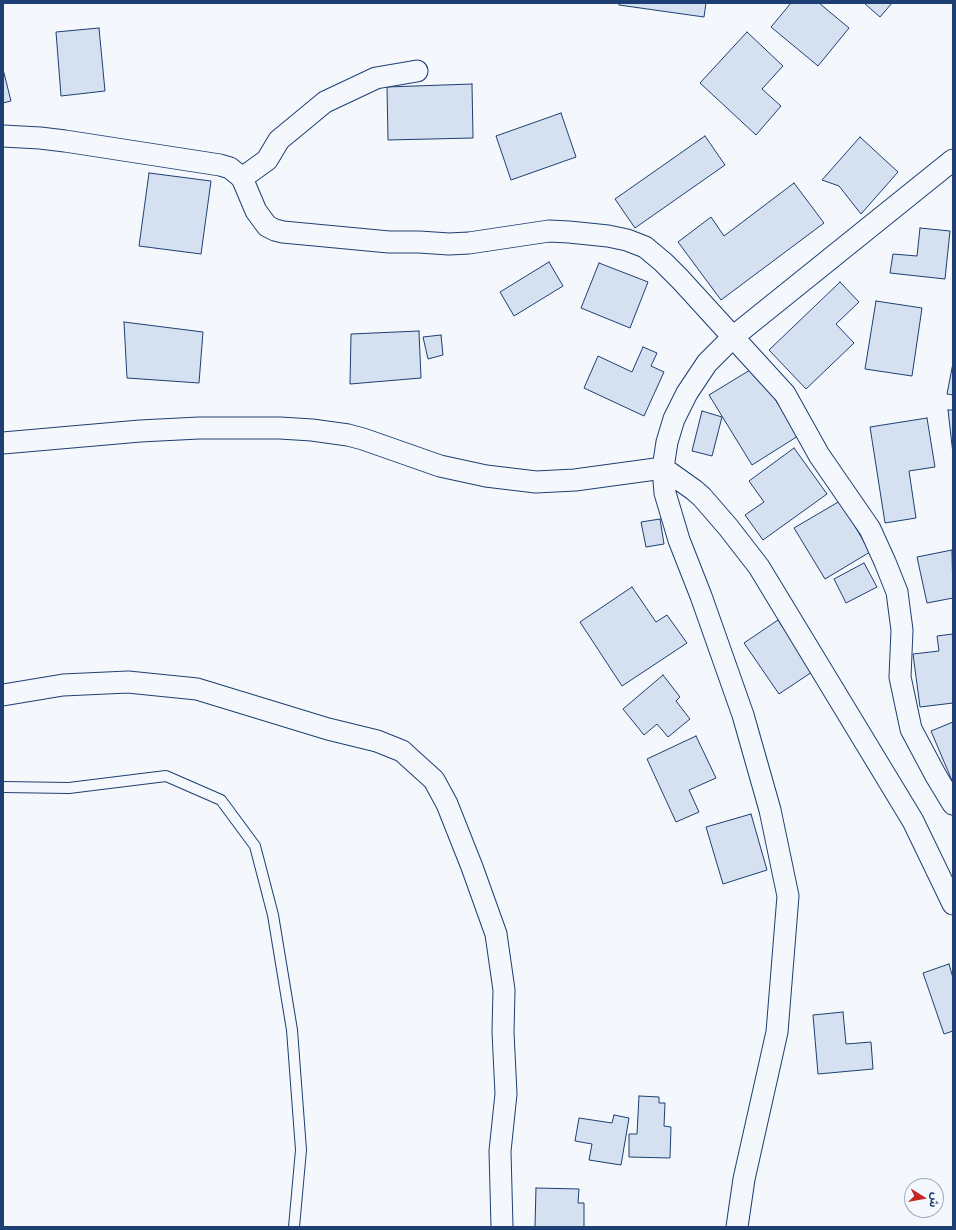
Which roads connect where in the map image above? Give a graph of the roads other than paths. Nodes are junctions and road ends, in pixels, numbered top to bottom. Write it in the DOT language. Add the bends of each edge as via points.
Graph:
graph roads {
  1 [pos="417,71"];
  2 [pos="3,136"];
  3 [pos="953,160"];
  4 [pos="242,178"];
  5 [pos="733,337"];
  6 [pos="3,444"];
  7 [pos="663,468"];
  8 [pos="3,695"];
  9 [pos="3,787"];
  10 [pos="953,804"];
  11 [pos="953,904"];
  12 [pos="294,1227"];
  13 [pos="502,1227"];
  14 [pos="737,1227"];
  1 -- 4 [label="street" via="376,78 325,102 279,140 267,160"];
  2 -- 4 [label="street" via="65,141 220,165 230,168"];
  3 -- 5 [label="street"];
  4 -- 5 [label="street" via="261,219 267,226 284,232 389,242 449,244 549,231 586,233 627,240 645,247 663,262"];
  5 -- 7 [label="street" via="707,363 687,393 674,419"];
  5 -- 10 [label="street" via="784,394 819,455 870,529 897,592 902,630 900,677 911,729"];
  6 -- 7 [label="street" via="153,430 280,428 348,435 440,466 486,476 536,482 575,480"];
  7 -- 11 [label="street" via="702,497 759,567 913,821"];
  7 -- 14 [label="street" via="665,493 679,540 743,715 770,810 788,896 777,1032 744,1179"];
  8 -- 13 [label="street" via="63,684 121,682 197,689 328,729 377,741 402,751 434,780 447,804 496,934 504,990 506,1094 500,1151"];
  9 -- 12 [label="lane" via="69,788 166,776 221,800 256,846 273,915 292,1030 300,1150"];
}
